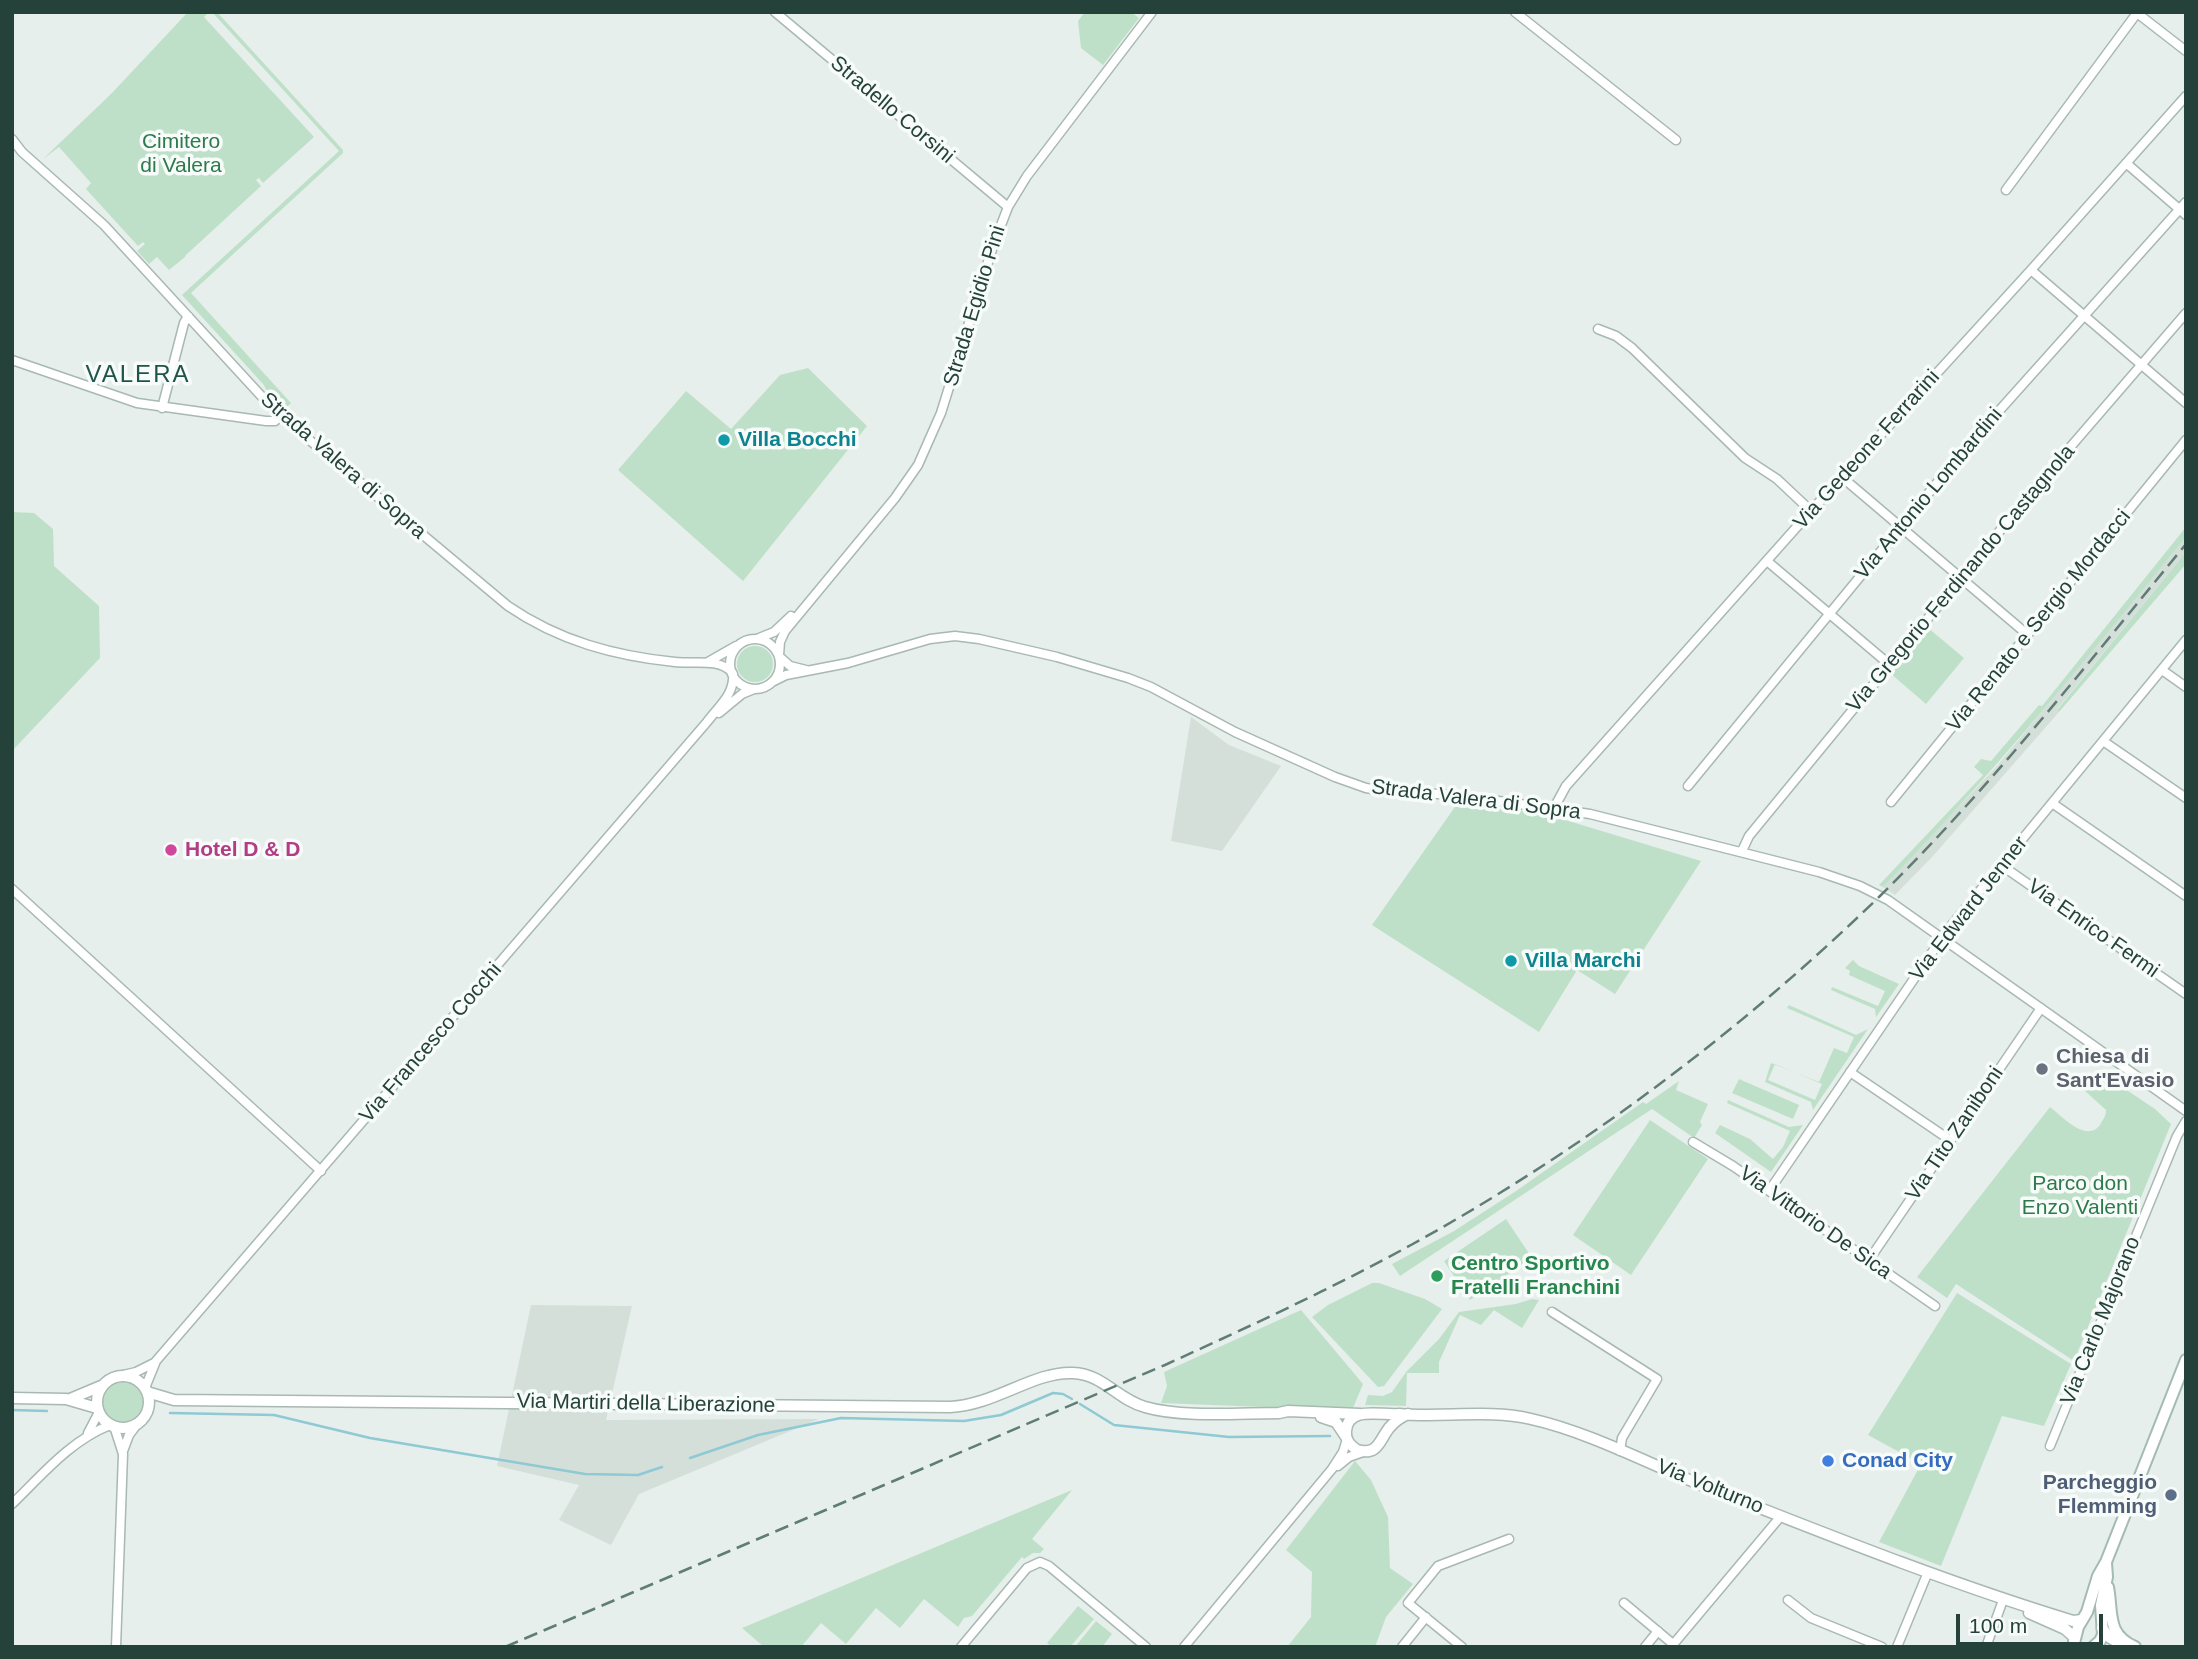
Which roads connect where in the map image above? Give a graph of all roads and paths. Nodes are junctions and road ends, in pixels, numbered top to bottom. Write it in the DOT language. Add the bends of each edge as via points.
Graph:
graph roads {
  1 [pos="775,12"];
  2 [pos="1152,12"];
  3 [pos="1515,12"];
  4 [pos="2186,51"];
  5 [pos="2186,96"];
  6 [pos="12,139"];
  7 [pos="1676,140"];
  8 [pos="2126,163"];
  9 [pos="2006,190"];
  10 [pos="2186,202"];
  11 [pos="1007,207"];
  12 [pos="2182,212"];
  13 [pos="2031,270"];
  14 [pos="2186,313"];
  15 [pos="2083,315"];
  16 [pos="188,316"];
  17 [pos="1598,329"];
  18 [pos="12,360"];
  19 [pos="2141,365"];
  20 [pos="2186,403"];
  21 [pos="162,408"];
  22 [pos="280,416"];
  23 [pos="2186,440"];
  24 [pos="1843,478"];
  25 [pos="1811,511"];
  26 [pos="1901,527"];
  27 [pos="1767,561"];
  28 [pos="1962,578"];
  29 [pos="806,604"];
  30 [pos="1829,614"];
  31 [pos="2028,635"];
  32 [pos="754,638"];
  33 [pos="2186,640"];
  34 [pos="738,645"];
  35 [pos="779,656"];
  36 [pos="705,663"];
  37 [pos="1890,665"];
  38 [pos="809,670"];
  39 [pos="2162,670"];
  40 [pos="732,673"];
  41 [pos="774,681"];
  42 [pos="2186,687"];
  43 [pos="759,688"];
  44 [pos="705,724"];
  45 [pos="2103,741"];
  46 [pos="1688,786"];
  47 [pos="2186,798"];
  48 [pos="1891,802"];
  49 [pos="2052,803"];
  50 [pos="1554,808"];
  51 [pos="1742,851"];
  52 [pos="2001,865"];
  53 [pos="12,889"];
  54 [pos="2186,896"];
  55 [pos="1941,938"];
  56 [pos="2186,994"];
  57 [pos="2041,1008"];
  58 [pos="1850,1072"];
  59 [pos="2186,1111"];
  60 [pos="2186,1121"];
  61 [pos="1950,1140"];
  62 [pos="1693,1142"];
  63 [pos="321,1171"];
  64 [pos="1769,1191"];
  65 [pos="1869,1260"];
  66 [pos="1935,1306"];
  67 [pos="1552,1312"];
  68 [pos="2186,1360"];
  69 [pos="156,1361"];
  70 [pos="119,1376"];
  71 [pos="107,1381"];
  72 [pos="1110,1387"];
  73 [pos="146,1390"];
  74 [pos="12,1398"];
  75 [pos="66,1399"];
  76 [pos="174,1400"];
  77 [pos="98,1410"];
  78 [pos="1279,1413"];
  79 [pos="1364,1414"];
  80 [pos="1408,1414"];
  81 [pos="141,1420"];
  82 [pos="112,1426"];
  83 [pos="85,1435"];
  84 [pos="1384,1437"];
  85 [pos="1347,1438"];
  86 [pos="2050,1446"];
  87 [pos="1620,1451"];
  88 [pos="1365,1452"];
  89 [pos="123,1454"];
  90 [pos="1332,1469"];
  91 [pos="12,1504"];
  92 [pos="1781,1516"];
  93 [pos="1509,1539"];
  94 [pos="2107,1559"];
  95 [pos="1928,1572"];
  96 [pos="2107,1577"];
  97 [pos="1788,1600"];
  98 [pos="2003,1600"];
  99 [pos="1624,1603"];
  100 [pos="1426,1618"];
  101 [pos="2082,1620"];
  102 [pos="2102,1628"];
  103 [pos="1658,1631"];
  104 [pos="1672,1645"];
  105 [pos="2073,1646"];
  106 [pos="116,1647"];
  107 [pos="961,1647"];
  108 [pos="1146,1647"];
  109 [pos="1184,1647"];
  110 [pos="1402,1647"];
  111 [pos="1462,1647"];
  112 [pos="1645,1647"];
  113 [pos="1882,1647"];
  114 [pos="1897,1647"];
  115 [pos="1986,1647"];
  116 [pos="2094,1647"];
  117 [pos="2107,1647"];
  118 [pos="2126,1647"];
  119 [pos="2135,1647"];
  1 -- 11 [label="street, Stradello Corsini"];
  2 -- 11 [label="street, Strada Egidio Pini"];
  3 -- 7 [label="street"];
  4 -- 9 [label="street" via="2137,13"];
  5 -- 8 [label="street, Via Gedeone Ferrarini"];
  6 -- 16 [label="street, Strada Valera di Sopra" via="104,225"];
  8 -- 12 [label="street"];
  8 -- 13 [label="street, Via Gedeone Ferrarini"];
  10 -- 12 [label="street, Via Antonio Lombardini"];
  11 -- 29 [label="street, Strada Egidio Pini" via="941,413 922,458 895,498"];
  12 -- 15 [label="street, Via Antonio Lombardini"];
  13 -- 15 [label="street"];
  13 -- 24 [label="street, Via Gedeone Ferrarini"];
  14 -- 19 [label="street, Via Gregorio Ferdinando Castagnola"];
  15 -- 19 [label="street"];
  15 -- 26 [label="street, Via Antonio Lombardini"];
  16 -- 21 [label="street"];
  16 -- 22 [label="street, Strada Valera di Sopra"];
  17 -- 25 [label="street" via="1632,348 1745,458"];
  18 -- 21 [label="street"];
  19 -- 20 [label="street"];
  19 -- 28 [label="street, Via Gregorio Ferdinando Castagnola"];
  21 -- 22 [label="street" via="266,421"];
  22 -- 36 [label="street, Strada Valera di Sopra" via="496,597 532,621 606,651"];
  23 -- 31 [label="street, Via Renato e Sergio Mordacci"];
  24 -- 25 [label="street, Via Gedeone Ferrarini"];
  24 -- 26 [label="street"];
  25 -- 27 [label="street, Via Gedeone Ferrarini"];
  26 -- 28 [label="street"];
  26 -- 30 [label="street, Via Antonio Lombardini"];
  27 -- 30 [label="street"];
  27 -- 50 [label="street, Via Gedeone Ferrarini" via="1566,786"];
  28 -- 31 [label="street"];
  28 -- 37 [label="street, Via Gregorio Ferdinando Castagnola"];
  29 -- 32 [label="street, Strada Egidio Pini" via="774,632"];
  29 -- 35 [label="street, Strada Egidio Pini" via="783,634"];
  30 -- 37 [label="street"];
  30 -- 46 [label="street, Via Antonio Lombardini"];
  31 -- 48 [label="street, Via Renato e Sergio Mordacci"];
  32 -- 34 [label="street"];
  32 -- 35 [label="street" via="769,643"];
  33 -- 39 [label="street, Via Edward Jenner"];
  34 -- 36 [label="street"];
  34 -- 40 [label="street" via="730,660"];
  35 -- 38 [label="street" via="790,666"];
  35 -- 41 [label="street"];
  36 -- 40 [label="street, Strada Valera di Sopra"];
  37 -- 51 [label="street, Via Gregorio Ferdinando Castagnola" via="1747,839"];
  38 -- 41 [label="street, Strada Valera di Sopra"];
  38 -- 50 [label="street, Strada Valera di Sopra" via="939,638 979,639 1128,678 1235,732 1366,788"];
  39 -- 42 [label="street"];
  39 -- 45 [label="street, Via Edward Jenner"];
  40 -- 43 [label="street, Strada Valera di Sopra" via="742,685"];
  40 -- 44 [label="street, Via Francesco Cocchi" via="730,694"];
  41 -- 43 [label="street, Strada Valera di Sopra"];
  43 -- 44 [label="street, Via Francesco Cocchi" via="742,694"];
  44 -- 63 [label="street, Via Francesco Cocchi"];
  45 -- 47 [label="street"];
  45 -- 49 [label="street, Via Edward Jenner"];
  49 -- 52 [label="street, Via Edward Jenner"];
  49 -- 54 [label="street"];
  50 -- 51 [label="street, Strada Valera di Sopra"];
  51 -- 55 [label="street, Strada Valera di Sopra" via="1860,886"];
  52 -- 55 [label="street, Via Edward Jenner"];
  52 -- 56 [label="street, Via Enrico Fermi"];
  53 -- 63 [label="street"];
  55 -- 57 [label="street, Strada Valera di Sopra"];
  55 -- 58 [label="street, Via Edward Jenner"];
  57 -- 59 [label="street, Strada Valera di Sopra"];
  57 -- 61 [label="street, Via Tito Zaniboni"];
  58 -- 61 [label="street"];
  58 -- 64 [label="street, Via Edward Jenner"];
  60 -- 86 [label="street, Via Carlo Majorano"];
  61 -- 65 [label="street, Via Tito Zaniboni"];
  62 -- 64 [label="street, Via Vittorio De Sica"];
  63 -- 69 [label="street, Via Francesco Cocchi"];
  64 -- 65 [label="street, Via Vittorio De Sica"];
  65 -- 66 [label="street, Via Vittorio De Sica"];
  67 -- 87 [label="street" via="1657,1379 1622,1437"];
  68 -- 94 [label="main road"];
  69 -- 70 [label="street, Via Francesco Cocchi"];
  69 -- 73 [label="street, Via Francesco Cocchi"];
  70 -- 71 [label="street"];
  70 -- 73 [label="street, Via Martiri della Liberazione" via="136,1379"];
  71 -- 75 [label="street" via="91,1392"];
  71 -- 77 [label="street" via="99,1391"];
  72 -- 76 [label="street, Via Martiri della Liberazione" via="1084,1374 1059,1374 981,1403 950,1407"];
  72 -- 78 [label="street, Via Volturno" via="1145,1408"];
  73 -- 76 [label="street, Via Martiri della Liberazione"];
  73 -- 81 [label="street" via="149,1405"];
  74 -- 75 [label="street"];
  75 -- 77 [label="street"];
  76 -- 81 [label="street" via="155,1407"];
  77 -- 82 [label="street"];
  77 -- 83 [label="street"];
  78 -- 79 [label="street, Via Volturno"];
  78 -- 85 [label="street, Via Volturno" via="1329,1419"];
  79 -- 80 [label="street, Via Volturno"];
  79 -- 84 [label="street" via="1377,1417"];
  79 -- 85 [label="street" via="1350,1421"];
  80 -- 84 [label="street" via="1391,1425"];
  80 -- 87 [label="street, Via Volturno" via="1518,1416"];
  81 -- 82 [label="street" via="127,1428"];
  81 -- 89 [label="street" via="129,1435"];
  82 -- 83 [label="street"];
  82 -- 89 [label="street"];
  83 -- 91 [label="street"];
  84 -- 88 [label="street" via="1377,1448"];
  85 -- 88 [label="street, Via Volturno" via="1353,1448"];
  85 -- 90 [label="street"];
  87 -- 92 [label="street, Via Volturno"];
  88 -- 90 [label="street"];
  89 -- 106 [label="street"];
  90 -- 109 [label="street"];
  92 -- 95 [label="street, Via Volturno"];
  92 -- 104 [label="street"];
  93 -- 100 [label="street" via="1438,1566 1408,1603"];
  94 -- 96 [label="main road"];
  94 -- 101 [label="main road"];
  95 -- 98 [label="street, Via Volturno"];
  95 -- 114 [label="street"];
  96 -- 102 [label="main road"];
  96 -- 119 [label="main road" via="2113,1629"];
  97 -- 113 [label="street" via="1811,1618"];
  98 -- 101 [label="street, Via Volturno"];
  98 -- 105 [label="street, Via Volturno" via="2068,1630 2074,1637"];
  98 -- 115 [label="street"];
  99 -- 103 [label="street"];
  100 -- 110 [label="street"];
  100 -- 111 [label="street"];
  101 -- 102 [label="main road" via="2094,1619"];
  101 -- 105 [label="main road"];
  102 -- 116 [label="main road" via="2102,1639"];
  102 -- 118 [label="street"];
  103 -- 104 [label="street"];
  103 -- 112 [label="street"];
  107 -- 108 [label="street" via="1028,1566 1040,1562"];
  116 -- 117 [label="street"];
}
